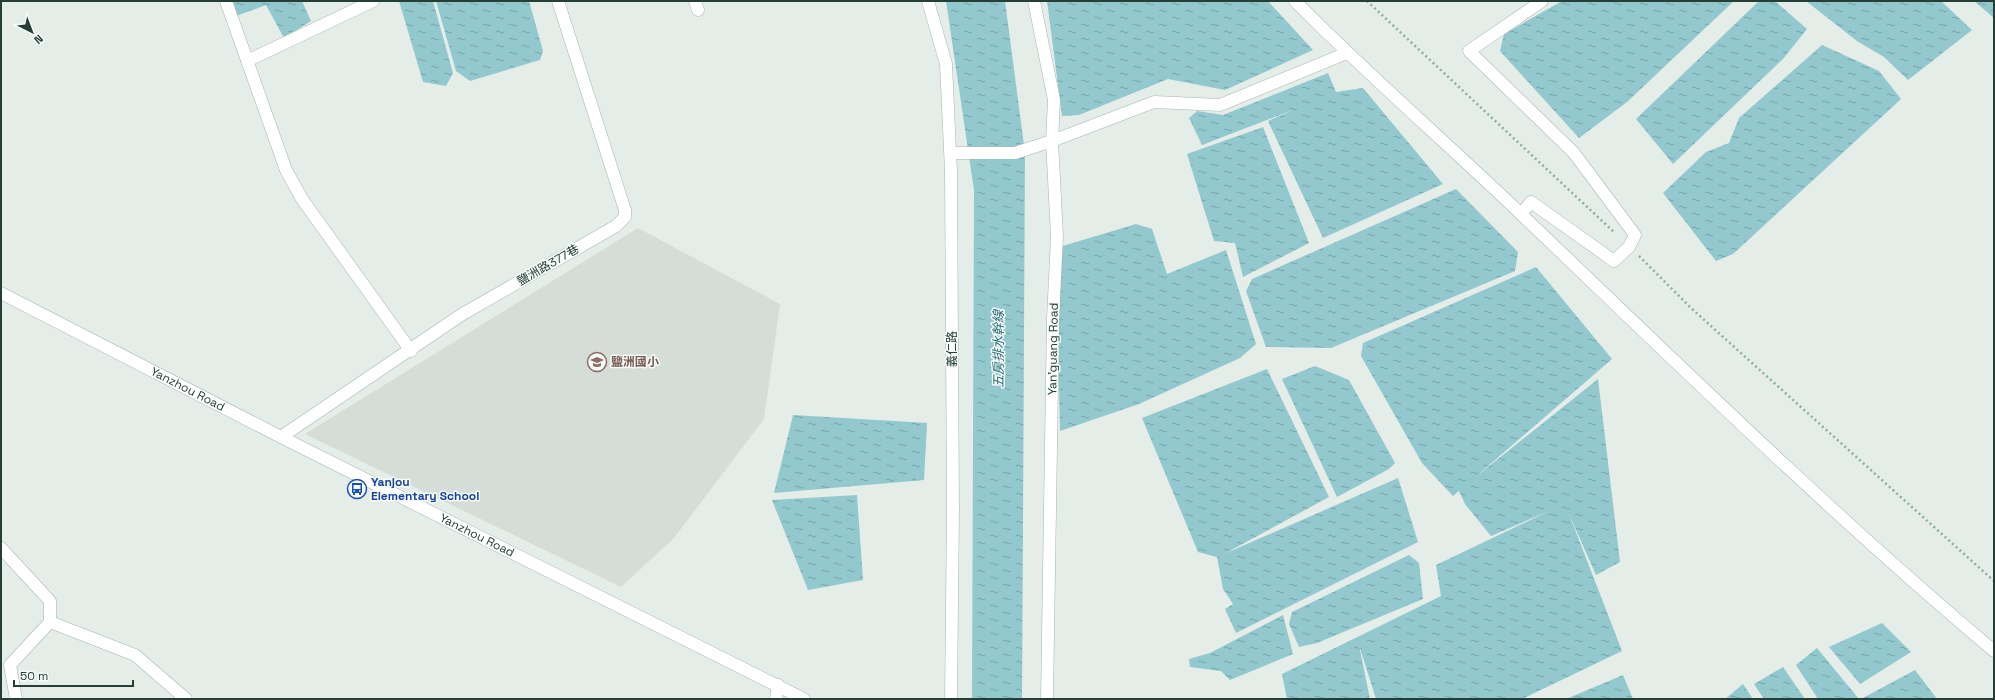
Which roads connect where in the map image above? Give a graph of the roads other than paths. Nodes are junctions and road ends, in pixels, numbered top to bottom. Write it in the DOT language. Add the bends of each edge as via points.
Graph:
graph roads {
  1 [pos="226,1"];
  2 [pos="373,1"];
  3 [pos="558,1"];
  4 [pos="928,1"];
  5 [pos="1034,1"];
  6 [pos="1295,1"];
  7 [pos="1542,1"];
  8 [pos="1347,53"];
  9 [pos="247,61"];
  10 [pos="1052,141"];
  11 [pos="951,153"];
  12 [pos="1521,214"];
  13 [pos="1,293"];
  14 [pos="410,351"];
  15 [pos="282,437"];
  16 [pos="1,548"];
  17 [pos="50,622"];
  18 [pos="1994,651"];
  19 [pos="778,685"];
  20 [pos="16,699"];
  21 [pos="186,699"];
  22 [pos="776,699"];
  23 [pos="804,699"];
  24 [pos="951,699"];
  25 [pos="1047,699"];
  1 -- 9 [label="street"];
  2 -- 9 [label="street"];
  3 -- 14 [label="street, 鹽洲路377巷" via="625,210 625,217 616,226 461,315"];
  4 -- 11 [label="street, 義仁路" via="946,64"];
  5 -- 10 [label="street, Yan'guang Road" via="1054,100"];
  6 -- 8 [label="street"];
  7 -- 12 [label="street" via="1469,51 1574,153 1635,235 1629,247 1614,261 1531,202"];
  8 -- 10 [label="street" via="1220,105 1154,102"];
  8 -- 12 [label="street"];
  9 -- 14 [label="street" via="286,170 302,199"];
  10 -- 11 [label="street" via="1015,153"];
  10 -- 25 [label="street, Yan'guang Road" via="1056,236"];
  11 -- 24 [label="street, 義仁路"];
  12 -- 18 [label="street" via="1702,388 1910,581"];
  13 -- 15 [label="street, Yanzhou Road"];
  14 -- 15 [label="street, 鹽洲路377巷"];
  15 -- 19 [label="street, Yanzhou Road"];
  16 -- 17 [label="street" via="50,602"];
  17 -- 20 [label="street" via="10,665"];
  17 -- 21 [label="street" via="135,655"];
  19 -- 22 [label="street"];
  19 -- 23 [label="street, Yanzhou Road"];
}
